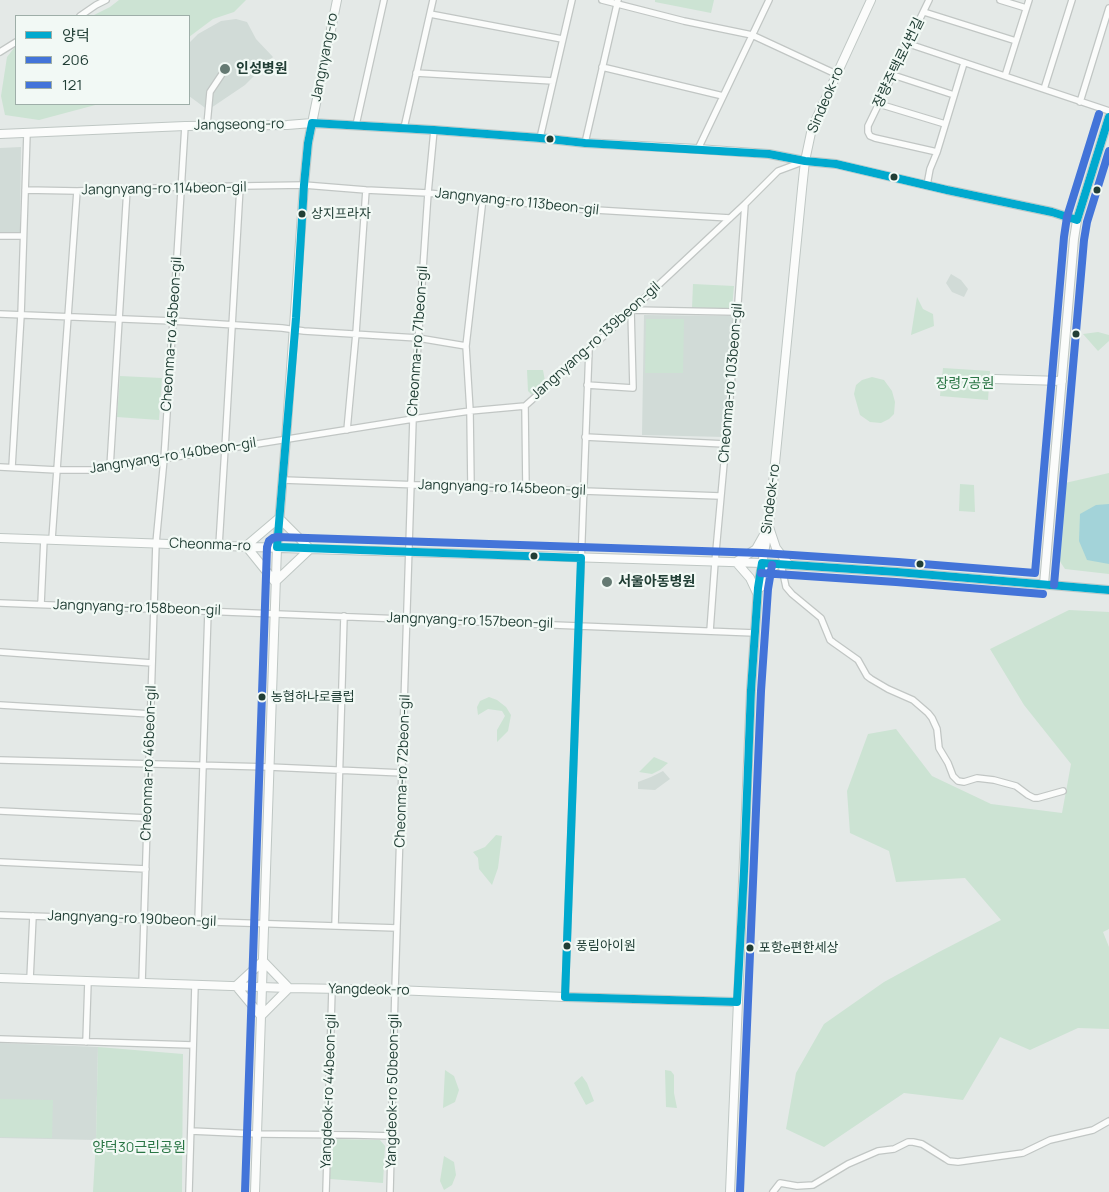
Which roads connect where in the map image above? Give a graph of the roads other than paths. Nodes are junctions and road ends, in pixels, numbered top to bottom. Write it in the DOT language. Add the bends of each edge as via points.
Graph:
graph roads {
  1 [pos="106,0"];
  2 [pos="337,0"];
  3 [pos="384,0"];
  4 [pos="433,0"];
  5 [pos="572,0"];
  6 [pos="602,0"];
  7 [pos="769,0"];
  8 [pos="871,0"];
  9 [pos="930,0"];
  10 [pos="1000,0"];
  11 [pos="1029,0"];
  12 [pos="1072,0"];
  13 [pos="617,2"];
  14 [pos="1026,8"];
  15 [pos="1109,8"];
  16 [pos="924,12"];
  17 [pos="430,14"];
  18 [pos="81,15"];
  19 [pos="752,35"];
  20 [pos="562,39"];
  21 [pos="1016,41"];
  22 [pos="15,43"];
  23 [pos="909,44"];
  24 [pos="0,52"];
  25 [pos="964,62"];
  26 [pos="602,67"];
  27 [pos="224,71"];
  28 [pos="416,73"];
  29 [pos="836,74"];
  30 [pos="893,75"];
  31 [pos="1005,76"];
  32 [pos="553,81"];
  33 [pos="1044,90"];
  34 [pos="954,95"];
  35 [pos="723,96"];
  36 [pos="1080,102"];
  37 [pos="879,104"];
  38 [pos="1109,111"];
  39 [pos="1109,117"];
  40 [pos="312,123"];
  41 [pos="945,124"];
  42 [pos="207,125"];
  43 [pos="356,125"];
  44 [pos="185,126"];
  45 [pos="404,128"];
  46 [pos="434,130"];
  47 [pos="27,133"];
  48 [pos="0,134"];
  49 [pos="540,138"];
  50 [pos="585,143"];
  51 [pos="698,149"];
  52 [pos="937,152"];
  53 [pos="805,161"];
  54 [pos="304,185"];
  55 [pos="927,185"];
  56 [pos="182,187"];
  57 [pos="240,187"];
  58 [pos="127,189"];
  59 [pos="24,190"];
  60 [pos="366,190"];
  61 [pos="77,191"];
  62 [pos="428,193"];
  63 [pos="484,198"];
  64 [pos="745,204"];
  65 [pos="730,218"];
  66 [pos="1077,220"];
  67 [pos="0,236"];
  68 [pos="24,236"];
  69 [pos="631,310"];
  70 [pos="738,312"];
  71 [pos="0,314"];
  72 [pos="21,314"];
  73 [pos="68,316"];
  74 [pos="120,319"];
  75 [pos="174,321"];
  76 [pos="232,325"];
  77 [pos="295,329"];
  78 [pos="356,333"];
  79 [pos="418,338"];
  80 [pos="466,346"];
  81 [pos="588,350"];
  82 [pos="994,378"];
  83 [pos="1062,381"];
  84 [pos="587,385"];
  85 [pos="525,406"];
  86 [pos="470,411"];
  87 [pos="413,419"];
  88 [pos="347,430"];
  89 [pos="585,437"];
  90 [pos="286,439"];
  91 [pos="725,444"];
  92 [pos="225,448"];
  93 [pos="164,459"];
  94 [pos="0,467"];
  95 [pos="12,467"];
  96 [pos="110,468"];
  97 [pos="57,470"];
  98 [pos="283,480"];
  99 [pos="412,485"];
  100 [pos="471,487"];
  101 [pos="526,489"];
  102 [pos="584,491"];
  103 [pos="720,496"];
  104 [pos="279,518"];
  105 [pos="769,526"];
  106 [pos="0,538"];
  107 [pos="48,539"];
  108 [pos="156,543"];
  109 [pos="219,545"];
  110 [pos="246,546"];
  111 [pos="277,548"];
  112 [pos="310,549"];
  113 [pos="410,552"];
  114 [pos="581,558"];
  115 [pos="715,562"];
  116 [pos="736,562"];
  117 [pos="762,563"];
  118 [pos="782,564"];
  119 [pos="275,582"];
  120 [pos="1044,584"];
  121 [pos="1109,590"];
  122 [pos="758,593"];
  123 [pos="0,603"];
  124 [pos="41,604"];
  125 [pos="154,609"];
  126 [pos="208,611"];
  127 [pos="274,613"];
  128 [pos="344,616"];
  129 [pos="408,619"];
  130 [pos="578,626"];
  131 [pos="710,631"];
  132 [pos="755,633"];
  133 [pos="0,652"];
  134 [pos="152,663"];
  135 [pos="0,705"];
  136 [pos="151,714"];
  137 [pos="0,760"];
  138 [pos="149,764"];
  139 [pos="203,766"];
  140 [pos="269,768"];
  141 [pos="340,770"];
  142 [pos="403,773"];
  143 [pos="1063,791"];
  144 [pos="0,811"];
  145 [pos="148,818"];
  146 [pos="0,862"];
  147 [pos="146,869"];
  148 [pos="0,915"];
  149 [pos="33,916"];
  150 [pos="144,920"];
  151 [pos="198,922"];
  152 [pos="264,924"];
  153 [pos="335,926"];
  154 [pos="398,928"];
  155 [pos="263,961"];
  156 [pos="0,978"];
  157 [pos="30,979"];
  158 [pos="88,981"];
  159 [pos="142,983"];
  160 [pos="195,985"];
  161 [pos="236,986"];
  162 [pos="262,987"];
  163 [pos="289,988"];
  164 [pos="332,989"];
  165 [pos="395,990"];
  166 [pos="565,997"];
  167 [pos="738,1002"];
  168 [pos="261,1016"];
  169 [pos="0,1039"];
  170 [pos="86,1042"];
  171 [pos="193,1046"];
  172 [pos="1109,1121"];
  173 [pos="191,1131"];
  174 [pos="256,1134"];
  175 [pos="328,1134"];
  176 [pos="392,1136"];
  177 [pos="189,1192"];
  178 [pos="255,1192"];
  179 [pos="326,1192"];
  180 [pos="390,1192"];
  181 [pos="730,1192"];
  182 [pos="773,1192"];
  1 -- 18 [label="street"];
  2 -- 40 [label="street, Jangnyang-ro"];
  3 -- 43 [label="street"];
  4 -- 17 [label="street"];
  5 -- 20 [label="street"];
  6 -- 13 [label="street"];
  7 -- 19 [label="street"];
  8 -- 29 [label="street, Sindeok-ro"];
  9 -- 16 [label="street, 장량주택로4번길"];
  10 -- 14 [label="street"];
  11 -- 14 [label="street"];
  12 -- 33 [label="street"];
  13 -- 19 [label="street" via="684,21"];
  13 -- 26 [label="street"];
  14 -- 21 [label="street"];
  15 -- 36 [label="street"];
  16 -- 21 [label="street"];
  16 -- 23 [label="street, 장량주택로4번길"];
  17 -- 20 [label="street"];
  17 -- 28 [label="street"];
  19 -- 29 [label="street"];
  19 -- 35 [label="street"];
  20 -- 32 [label="street"];
  21 -- 31 [label="street"];
  22 -- 24 [label="street"];
  23 -- 25 [label="street"];
  23 -- 30 [label="street, 장량주택로4번길"];
  25 -- 31 [label="street"];
  25 -- 34 [label="street"];
  26 -- 35 [label="street"];
  26 -- 50 [label="street"];
  27 -- 42 [label="street" via="210,92"];
  28 -- 32 [label="street"];
  28 -- 45 [label="street"];
  29 -- 53 [label="street, Sindeok-ro" via="812,128"];
  30 -- 34 [label="street"];
  30 -- 37 [label="street, 장량주택로4번길"];
  31 -- 33 [label="street"];
  32 -- 49 [label="street"];
  33 -- 36 [label="street"];
  34 -- 41 [label="street"];
  35 -- 51 [label="street"];
  36 -- 38 [label="street"];
  37 -- 41 [label="street"];
  37 -- 52 [label="street, 장량주택로4번길" via="868,126 870,136"];
  39 -- 66 [label="street"];
  40 -- 42 [label="street, Jangseong-ro"];
  40 -- 43 [label="street, Jangseong-ro"];
  40 -- 54 [label="street, Jangnyang-ro"];
  41 -- 52 [label="street"];
  42 -- 44 [label="street, Jangseong-ro"];
  43 -- 45 [label="street, Jangseong-ro"];
  44 -- 47 [label="street, Jangseong-ro"];
  44 -- 56 [label="street, Cheonma-ro 45beon-gil"];
  45 -- 46 [label="street, Jangseong-ro"];
  46 -- 49 [label="street, Jangseong-ro"];
  46 -- 62 [label="street, Cheonma-ro 71beon-gil"];
  47 -- 48 [label="street, Jangseong-ro"];
  47 -- 59 [label="street"];
  49 -- 50 [label="street, Jangseong-ro"];
  50 -- 51 [label="street, Jangseong-ro"];
  51 -- 53 [label="street, Jangseong-ro" via="769,154"];
  52 -- 55 [label="street"];
  53 -- 55 [label="street, Jangseong-ro" via="836,164"];
  53 -- 64 [label="street, Jangnyang-ro 139beon-gil" via="778,171"];
  53 -- 105 [label="street, Sindeok-ro"];
  54 -- 57 [label="street, Jangnyang-ro 114beon-gil"];
  54 -- 60 [label="street, Jangnyang-ro 113beon-gil"];
  54 -- 77 [label="street, Jangnyang-ro"];
  55 -- 66 [label="street, Jangseong-ro"];
  56 -- 57 [label="street, Jangnyang-ro 114beon-gil"];
  56 -- 58 [label="street, Jangnyang-ro 114beon-gil"];
  56 -- 75 [label="street, Cheonma-ro 45beon-gil"];
  57 -- 76 [label="street"];
  58 -- 61 [label="street, Jangnyang-ro 114beon-gil"];
  58 -- 74 [label="street"];
  59 -- 61 [label="street, Jangnyang-ro 114beon-gil"];
  59 -- 68 [label="street"];
  60 -- 62 [label="street, Jangnyang-ro 113beon-gil"];
  60 -- 78 [label="street"];
  61 -- 73 [label="street"];
  62 -- 63 [label="street, Jangnyang-ro 113beon-gil"];
  62 -- 79 [label="street, Cheonma-ro 71beon-gil"];
  63 -- 65 [label="street, Jangnyang-ro 113beon-gil" via="579,209"];
  63 -- 80 [label="street"];
  64 -- 65 [label="street, Jangnyang-ro 139beon-gil"];
  64 -- 70 [label="street, Cheonma-ro 103beon-gil"];
  65 -- 69 [label="street, Jangnyang-ro 139beon-gil"];
  66 -- 83 [label="street"];
  67 -- 68 [label="street"];
  68 -- 72 [label="street"];
  69 -- 70 [label="street"];
  69 -- 81 [label="street, Jangnyang-ro 139beon-gil"];
  69 -- 84 [label="street" via="633,388"];
  70 -- 91 [label="street, Cheonma-ro 103beon-gil"];
  71 -- 72 [label="street"];
  72 -- 73 [label="street"];
  72 -- 95 [label="street"];
  73 -- 74 [label="street"];
  73 -- 97 [label="street"];
  74 -- 75 [label="street"];
  74 -- 96 [label="street"];
  75 -- 76 [label="street"];
  75 -- 93 [label="street, Cheonma-ro 45beon-gil"];
  76 -- 77 [label="street"];
  76 -- 92 [label="street"];
  77 -- 78 [label="street"];
  77 -- 90 [label="street, Jangnyang-ro"];
  78 -- 79 [label="street"];
  78 -- 88 [label="street"];
  79 -- 80 [label="street"];
  79 -- 87 [label="street, Cheonma-ro 71beon-gil"];
  80 -- 86 [label="street"];
  81 -- 84 [label="street"];
  81 -- 85 [label="street, Jangnyang-ro 139beon-gil"];
  82 -- 83 [label="street"];
  83 -- 120 [label="street"];
  84 -- 89 [label="street"];
  85 -- 86 [label="street, Jangnyang-ro 139beon-gil"];
  85 -- 101 [label="street"];
  86 -- 87 [label="street, Jangnyang-ro 139beon-gil"];
  86 -- 100 [label="street"];
  87 -- 88 [label="street, Jangnyang-ro 139beon-gil"];
  87 -- 99 [label="street, Cheonma-ro 71beon-gil"];
  88 -- 90 [label="street, Jangnyang-ro 139beon-gil"];
  89 -- 91 [label="street"];
  89 -- 102 [label="street"];
  90 -- 92 [label="street, Jangnyang-ro 140beon-gil"];
  90 -- 98 [label="street, Jangnyang-ro"];
  91 -- 103 [label="street, Cheonma-ro 103beon-gil"];
  92 -- 93 [label="street, Jangnyang-ro 140beon-gil"];
  92 -- 109 [label="street"];
  93 -- 96 [label="street, Jangnyang-ro 140beon-gil"];
  93 -- 108 [label="street, Cheonma-ro 45beon-gil"];
  94 -- 95 [label="street, Jangnyang-ro 140beon-gil"];
  95 -- 97 [label="street, Jangnyang-ro 140beon-gil"];
  96 -- 97 [label="street, Jangnyang-ro 140beon-gil"];
  97 -- 107 [label="street"];
  98 -- 99 [label="street, Jangnyang-ro 145beon-gil"];
  98 -- 104 [label="street, Jangnyang-ro"];
  99 -- 100 [label="street, Jangnyang-ro 145beon-gil"];
  99 -- 113 [label="street, Cheonma-ro 71beon-gil"];
  100 -- 101 [label="street, Jangnyang-ro 145beon-gil"];
  101 -- 102 [label="street, Jangnyang-ro 145beon-gil"];
  102 -- 103 [label="street, Jangnyang-ro 145beon-gil"];
  102 -- 114 [label="street"];
  103 -- 115 [label="street, Cheonma-ro 103beon-gil"];
  104 -- 110 [label="street"];
  104 -- 111 [label="street, Jangnyang-ro"];
  104 -- 112 [label="street"];
  105 -- 116 [label="street" via="756,549"];
  105 -- 117 [label="street, Sindeok-ro"];
  105 -- 118 [label="street"];
  106 -- 107 [label="street, Cheonma-ro"];
  107 -- 108 [label="street, Cheonma-ro"];
  107 -- 124 [label="street"];
  108 -- 109 [label="street, Cheonma-ro"];
  108 -- 125 [label="street, Cheonma-ro 46beon-gil"];
  109 -- 110 [label="street, Cheonma-ro"];
  110 -- 111 [label="street, Cheonma-ro"];
  110 -- 119 [label="street"];
  111 -- 112 [label="street, Cheonma-ro"];
  111 -- 119 [label="street, Jangnyang-ro"];
  112 -- 113 [label="street, Cheonma-ro"];
  112 -- 119 [label="street"];
  113 -- 114 [label="street, Cheonma-ro"];
  113 -- 129 [label="street, Cheonma-ro 72beon-gil"];
  114 -- 115 [label="street, Cheonma-ro"];
  114 -- 130 [label="street"];
  115 -- 116 [label="street, Cheonma-ro"];
  115 -- 131 [label="street, Cheonma-ro 103beon-gil"];
  116 -- 117 [label="street, Cheonma-ro"];
  116 -- 122 [label="street"];
  117 -- 118 [label="street, Cheonma-ro"];
  117 -- 122 [label="street, Sindeok-ro"];
  118 -- 120 [label="street, Cheonma-ro"];
  118 -- 122 [label="street" via="769,570"];
  118 -- 143 [label="street" via="786,587 821,618 830,640 858,660 871,679 913,700 928,713 937,729 939,748 958,781 994,780 1016,786 1034,798"];
  119 -- 127 [label="street, Jangnyang-ro"];
  120 -- 121 [label="street, Cheonma-ro"];
  122 -- 132 [label="street, Sindeok-ro"];
  123 -- 124 [label="street, Jangnyang-ro 158beon-gil"];
  124 -- 125 [label="street, Jangnyang-ro 158beon-gil"];
  125 -- 126 [label="street, Jangnyang-ro 158beon-gil"];
  125 -- 134 [label="street, Cheonma-ro 46beon-gil"];
  126 -- 127 [label="street, Jangnyang-ro 158beon-gil"];
  126 -- 139 [label="street"];
  127 -- 128 [label="street, Jangnyang-ro 157beon-gil"];
  127 -- 140 [label="street, Jangnyang-ro"];
  128 -- 129 [label="street, Jangnyang-ro 157beon-gil"];
  128 -- 141 [label="street"];
  129 -- 130 [label="street, Jangnyang-ro 157beon-gil"];
  129 -- 142 [label="street, Cheonma-ro 72beon-gil"];
  130 -- 131 [label="street, Jangnyang-ro 157beon-gil"];
  130 -- 166 [label="street"];
  131 -- 132 [label="street, Jangnyang-ro 157beon-gil"];
  132 -- 167 [label="street, Sindeok-ro"];
  133 -- 134 [label="street"];
  134 -- 136 [label="street, Cheonma-ro 46beon-gil"];
  135 -- 136 [label="street"];
  136 -- 138 [label="street, Cheonma-ro 46beon-gil"];
  137 -- 138 [label="street"];
  138 -- 139 [label="street"];
  138 -- 145 [label="street, Cheonma-ro 46beon-gil"];
  139 -- 140 [label="street"];
  139 -- 151 [label="street"];
  140 -- 141 [label="street"];
  140 -- 152 [label="street, Jangnyang-ro"];
  141 -- 142 [label="street"];
  141 -- 153 [label="street"];
  142 -- 154 [label="street, Cheonma-ro 72beon-gil"];
  144 -- 145 [label="street"];
  145 -- 147 [label="street, Cheonma-ro 46beon-gil"];
  146 -- 147 [label="street"];
  147 -- 150 [label="street, Cheonma-ro 46beon-gil"];
  148 -- 149 [label="street, Jangnyang-ro 190beon-gil"];
  149 -- 150 [label="street, Jangnyang-ro 190beon-gil"];
  149 -- 157 [label="street"];
  150 -- 151 [label="street, Jangnyang-ro 190beon-gil"];
  150 -- 159 [label="street, Cheonma-ro 46beon-gil"];
  151 -- 152 [label="street, Jangnyang-ro 190beon-gil"];
  152 -- 153 [label="street, Jangnyang-ro 190beon-gil"];
  152 -- 155 [label="street, Jangnyang-ro"];
  153 -- 154 [label="street, Jangnyang-ro 190beon-gil"];
  154 -- 165 [label="street, Cheonma-ro 72beon-gil"];
  155 -- 161 [label="street"];
  155 -- 162 [label="street, Jangnyang-ro"];
  155 -- 163 [label="street"];
  156 -- 157 [label="street, Yangdeok-ro"];
  157 -- 158 [label="street, Yangdeok-ro"];
  158 -- 159 [label="street, Yangdeok-ro"];
  158 -- 170 [label="street"];
  159 -- 160 [label="street, Yangdeok-ro"];
  160 -- 161 [label="street, Yangdeok-ro"];
  160 -- 171 [label="street"];
  161 -- 162 [label="street, Yangdeok-ro"];
  161 -- 168 [label="street"];
  162 -- 163 [label="street, Yangdeok-ro"];
  162 -- 168 [label="street, Jangnyang-ro"];
  163 -- 164 [label="street, Yangdeok-ro"];
  163 -- 168 [label="street"];
  164 -- 165 [label="street, Yangdeok-ro"];
  164 -- 175 [label="street, Yangdeok-ro 44beon-gil"];
  165 -- 166 [label="street, Yangdeok-ro"];
  165 -- 176 [label="street, Yangdeok-ro 50beon-gil"];
  166 -- 167 [label="street, Yangdeok-ro"];
  167 -- 181 [label="street, Sindeok-ro"];
  168 -- 174 [label="street, Jangnyang-ro"];
  169 -- 170 [label="street"];
  170 -- 171 [label="street"];
  171 -- 173 [label="street"];
  172 -- 182 [label="street" via="1092,1130 1050,1140 1023,1153 958,1162 949,1161 922,1144 908,1142 848,1164 813,1185 780,1183"];
  173 -- 174 [label="street"];
  173 -- 177 [label="street"];
  174 -- 175 [label="street"];
  174 -- 178 [label="street, Jangnyang-ro"];
  175 -- 176 [label="street"];
  175 -- 179 [label="street, Yangdeok-ro 44beon-gil"];
  176 -- 180 [label="street, Yangdeok-ro 50beon-gil"];
}
